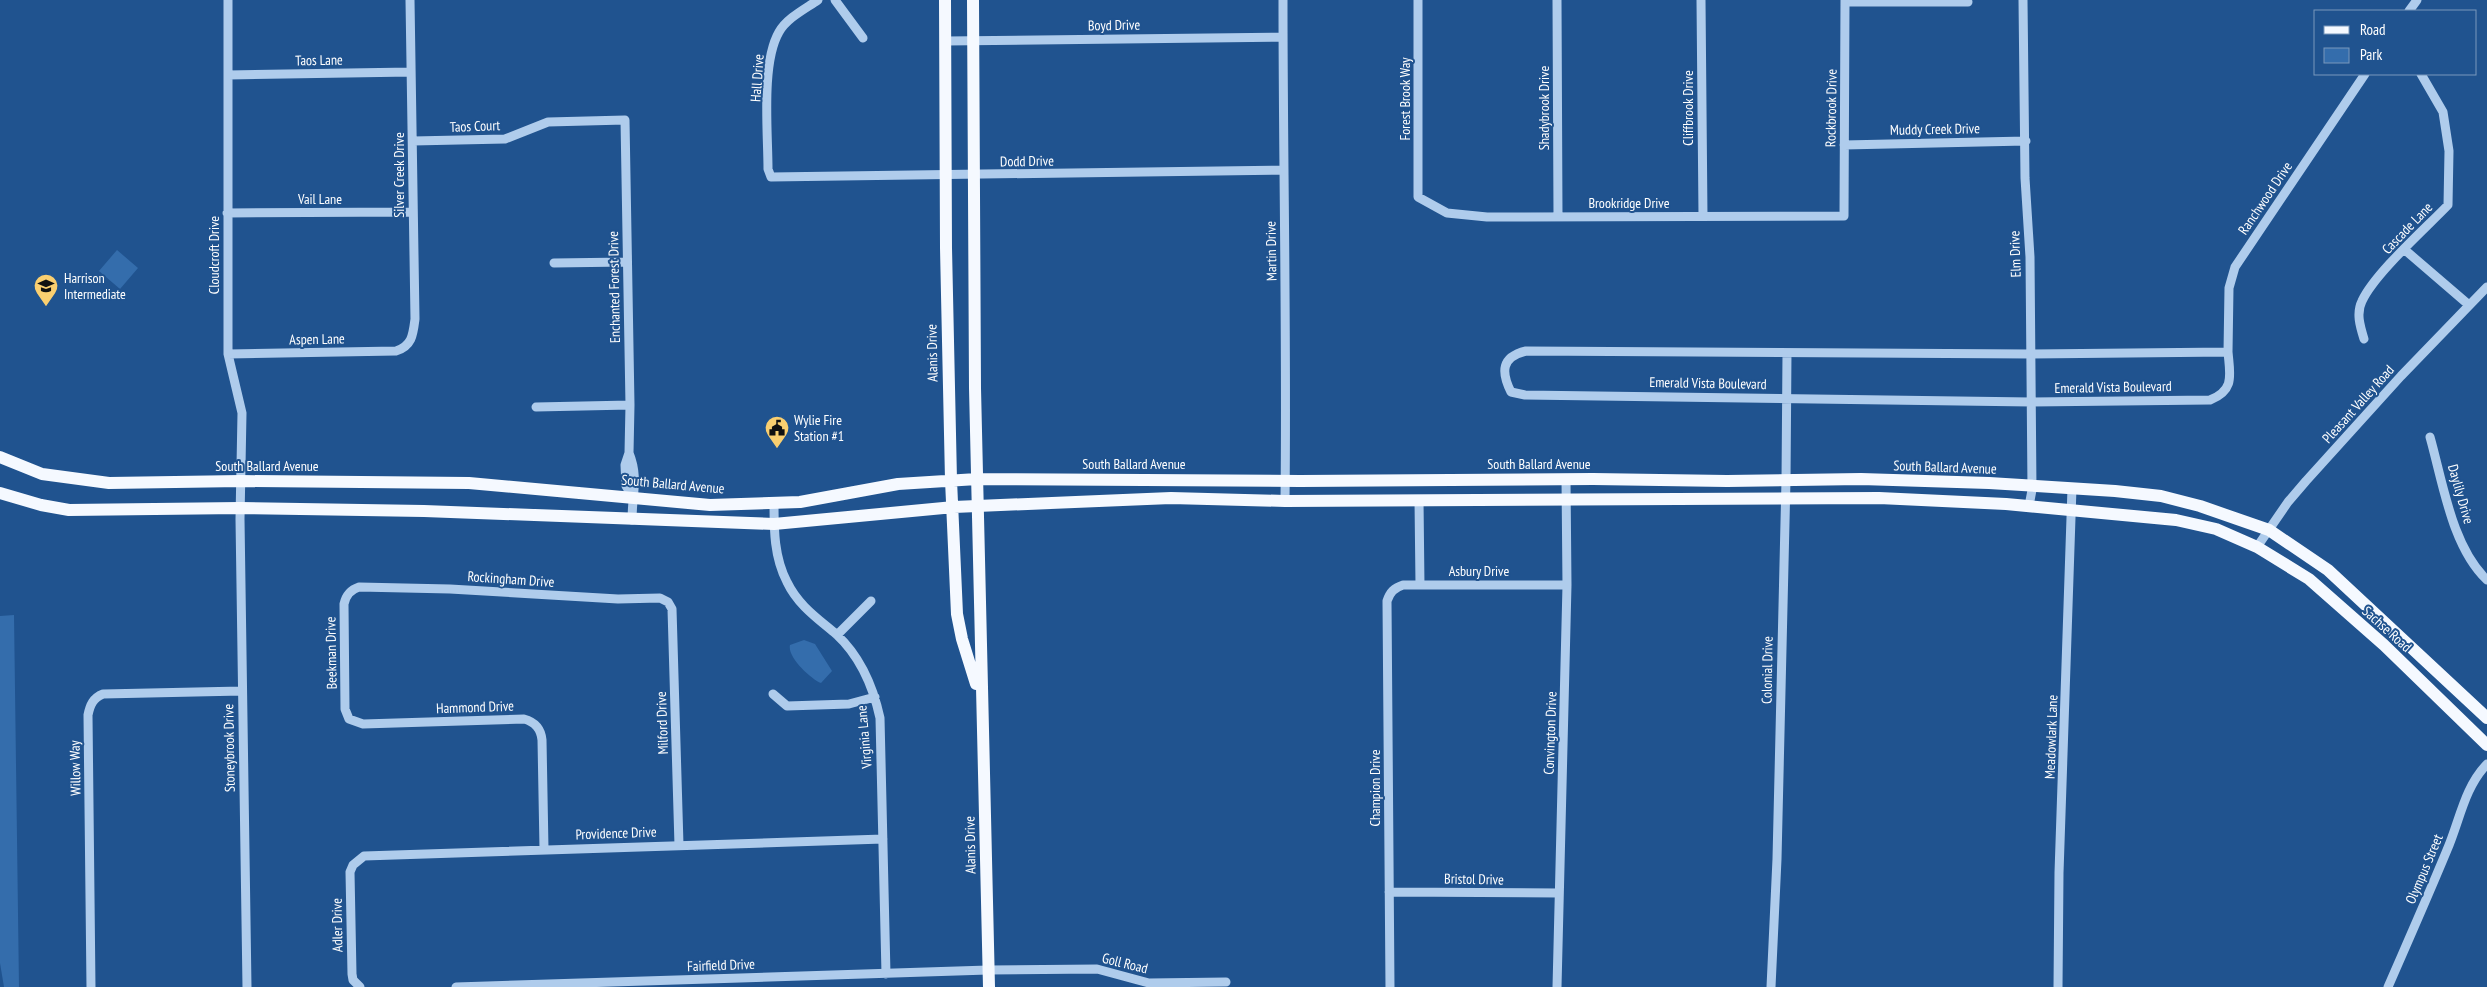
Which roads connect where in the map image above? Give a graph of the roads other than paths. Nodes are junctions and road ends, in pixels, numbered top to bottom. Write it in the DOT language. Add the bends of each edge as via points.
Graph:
graph roads {
  1 [pos="228,0"];
  2 [pos="410,0"];
  3 [pos="818,0"];
  4 [pos="835,0"];
  5 [pos="945,0"];
  6 [pos="974,0"];
  7 [pos="1283,0"];
  8 [pos="1418,0"];
  9 [pos="1557,0"];
  10 [pos="1701,0"];
  11 [pos="2023,0"];
  12 [pos="1846,1"];
  13 [pos="1968,2"];
  14 [pos="1283,37"];
  15 [pos="863,38"];
  16 [pos="946,41"];
  17 [pos="974,41"];
  18 [pos="411,72"];
  19 [pos="2364,75"];
  20 [pos="2422,75"];
  21 [pos="228,76"];
  22 [pos="624,120"];
  23 [pos="413,141"];
  24 [pos="2026,141"];
  25 [pos="1844,145"];
  26 [pos="1283,170"];
  27 [pos="946,176"];
  28 [pos="973,176"];
  29 [pos="772,177"];
  30 [pos="1418,197"];
  31 [pos="413,212"];
  32 [pos="227,213"];
  33 [pos="1703,216"];
  34 [pos="1844,216"];
  35 [pos="1558,217"];
  36 [pos="2405,250"];
  37 [pos="627,262"];
  38 [pos="554,263"];
  39 [pos="2487,287"];
  40 [pos="2469,306"];
  41 [pos="2364,339"];
  42 [pos="406,348"];
  43 [pos="2228,352"];
  44 [pos="1787,353"];
  45 [pos="228,354"];
  46 [pos="2030,354"];
  47 [pos="1786,397"];
  48 [pos="2031,402"];
  49 [pos="630,405"];
  50 [pos="536,408"];
  51 [pos="2430,437"];
  52 [pos="0,457"];
  53 [pos="977,479"];
  54 [pos="1566,479"];
  55 [pos="950,480"];
  56 [pos="1285,480"];
  57 [pos="1786,480"];
  58 [pos="241,481"];
  59 [pos="2032,486"];
  60 [pos="2072,488"];
  61 [pos="0,493"];
  62 [pos="632,496"];
  63 [pos="1566,498"];
  64 [pos="1785,499"];
  65 [pos="1419,500"];
  66 [pos="1285,501"];
  67 [pos="774,503"];
  68 [pos="978,506"];
  69 [pos="2029,506"];
  70 [pos="954,507"];
  71 [pos="240,508"];
  72 [pos="2070,511"];
  73 [pos="632,520"];
  74 [pos="774,524"];
  75 [pos="2269,530"];
  76 [pos="2257,547"];
  77 [pos="2487,580"];
  78 [pos="1420,585"];
  79 [pos="1567,585"];
  80 [pos="353,589"];
  81 [pos="1392,590"];
  82 [pos="871,601"];
  83 [pos="668,602"];
  84 [pos="836,635"];
  85 [pos="242,691"];
  86 [pos="774,694"];
  87 [pos="875,697"];
  88 [pos="981,702"];
  89 [pos="349,718"];
  90 [pos="2487,718"];
  91 [pos="2487,745"];
  92 [pos="2487,764"];
  93 [pos="883,838"];
  94 [pos="680,845"];
  95 [pos="544,849"];
  96 [pos="353,865"];
  97 [pos="1389,892"];
  98 [pos="1559,894"];
  99 [pos="988,970"];
  100 [pos="886,974"];
  101 [pos="1226,982"];
  102 [pos="628,984"];
  103 [pos="1133,984"];
  104 [pos="358,986"];
  105 [pos="91,987"];
  106 [pos="247,987"];
  107 [pos="456,987"];
  108 [pos="989,987"];
  109 [pos="1390,987"];
  110 [pos="1557,987"];
  111 [pos="1771,987"];
  112 [pos="2058,987"];
  113 [pos="2388,987"];
  1 -- 21 [label="street, Cloudcroft Drive"];
  2 -- 18 [label="street, Silver Creek Drive"];
  3 -- 29 [label="street, Hall Drive" via="787,22 769,62 768,169"];
  4 -- 15 [label="street"];
  5 -- 16 [label="main road, Alanis Drive"];
  6 -- 17 [label="main road, Alanis Drive"];
  7 -- 14 [label="street, Martin Drive"];
  8 -- 30 [label="street, Forest Brook Way"];
  9 -- 35 [label="street, Shadybrook Drive"];
  10 -- 33 [label="street, Cliffbrook Drive"];
  11 -- 24 [label="street, Elm Drive"];
  12 -- 13 [label="street"];
  12 -- 25 [label="street, Rockbrook Drive"];
  14 -- 17 [label="street, Boyd Drive"];
  14 -- 26 [label="street, Martin Drive"];
  16 -- 17 [label="street, Boyd Drive"];
  16 -- 27 [label="main road, Alanis Drive"];
  17 -- 28 [label="main road, Alanis Drive"];
  18 -- 21 [label="street, Taos Lane"];
  18 -- 23 [label="street, Silver Creek Drive"];
  19 -- 43 [label="street, Ranchwood Drive" via="2235,267 2229,288"];
  20 -- 36 [label="street, Cascade Lane" via="2443,112 2449,151 2448,205"];
  21 -- 32 [label="street, Cloudcroft Drive"];
  22 -- 23 [label="street, Taos Court" via="548,122 505,139"];
  22 -- 37 [label="street, Enchanted Forest Drive"];
  23 -- 31 [label="street, Silver Creek Drive"];
  24 -- 25 [label="street, Muddy Creek Drive"];
  24 -- 46 [label="street, Elm Drive"];
  25 -- 34 [label="street, Rockbrook Drive"];
  26 -- 28 [label="street, Dodd Drive"];
  26 -- 56 [label="street, Martin Drive" via="1287,340"];
  27 -- 28 [label="street, Dodd Drive"];
  27 -- 29 [label="street, Dodd Drive"];
  27 -- 55 [label="main road, Alanis Drive"];
  28 -- 53 [label="main road, Alanis Drive"];
  30 -- 35 [label="street, Brookridge Drive" via="1447,213 1475,217"];
  31 -- 32 [label="street, Vail Lane"];
  31 -- 42 [label="street, Silver Creek Drive" via="415,319 413,337"];
  32 -- 45 [label="street, Cloudcroft Drive"];
  33 -- 34 [label="street, Brookridge Drive"];
  33 -- 35 [label="street, Brookridge Drive"];
  36 -- 40 [label="street"];
  36 -- 41 [label="street, Cascade Lane" via="2375,281 2361,302 2359,319"];
  37 -- 38 [label="street"];
  37 -- 49 [label="street, Enchanted Forest Drive"];
  39 -- 40 [label="street, Pleasant Valley Road"];
  40 -- 75 [label="street, Pleasant Valley Road" via="2306,481"];
  42 -- 45 [label="street, Aspen Lane" via="396,351"];
  43 -- 46 [label="street, Emerald Vista Boulevard"];
  43 -- 48 [label="street, Emerald Vista Boulevard" via="2228,386 2221,395 2210,400"];
  44 -- 46 [label="street, Emerald Vista Boulevard"];
  44 -- 47 [label="street, Colonial Drive"];
  44 -- 47 [label="street, Emerald Vista Boulevard" via="1526,351 1513,354 1505,366 1505,379 1511,392 1525,395"];
  45 -- 58 [label="street, Cloudcroft Drive" via="242,412"];
  46 -- 48 [label="street, Elm Drive"];
  47 -- 48 [label="street, Emerald Vista Boulevard"];
  47 -- 57 [label="street, Colonial Drive"];
  48 -- 59 [label="street, Elm Drive"];
  49 -- 50 [label="street"];
  49 -- 62 [label="street, Enchanted Forest Drive" via="629,453 635,468 636,487"];
  51 -- 77 [label="street, Daylily Drive" via="2458,536 2474,565"];
  52 -- 58 [label="main road, South Ballard Avenue" via="42,474 109,482"];
  53 -- 55 [label="main road, South Ballard Avenue"];
  53 -- 56 [label="main road, South Ballard Avenue"];
  53 -- 68 [label="main road, Alanis Drive"];
  54 -- 56 [label="main road, South Ballard Avenue"];
  54 -- 57 [label="main road, South Ballard Avenue"];
  54 -- 63 [label="street, Convington Drive"];
  55 -- 67 [label="main road, South Ballard Avenue" via="898,484 800,502"];
  55 -- 70 [label="main road, Alanis Drive"];
  56 -- 66 [label="street, Martin Drive"];
  57 -- 59 [label="main road, South Ballard Avenue" via="1861,479"];
  57 -- 64 [label="street, Colonial Drive"];
  58 -- 62 [label="main road, South Ballard Avenue" via="468,483"];
  58 -- 71 [label="street, Cloudcroft Drive"];
  59 -- 60 [label="main road, South Ballard Avenue"];
  59 -- 69 [label="street, Elm Drive"];
  60 -- 72 [label="street, Meadowlark Lane"];
  60 -- 75 [label="main road, South Ballard Avenue" via="2161,496"];
  61 -- 71 [label="main road" via="69,510"];
  62 -- 67 [label="main road, South Ballard Avenue" via="710,504"];
  62 -- 73 [label="street, Enchanted Forest Drive"];
  63 -- 64 [label="main road"];
  63 -- 65 [label="main road"];
  63 -- 79 [label="street, Convington Drive"];
  64 -- 69 [label="main road" via="1879,498"];
  64 -- 111 [label="street, Colonial Drive"];
  65 -- 66 [label="main road"];
  65 -- 78 [label="street"];
  66 -- 68 [label="main road" via="1171,498"];
  67 -- 74 [label="street, Virginia Lane"];
  68 -- 70 [label="main road"];
  68 -- 88 [label="main road, Alanis Drive"];
  69 -- 72 [label="main road"];
  70 -- 74 [label="main road"];
  70 -- 88 [label="main road, Alanis Drive" via="957,614"];
  71 -- 73 [label="main road" via="424,511"];
  71 -- 85 [label="street, Stoneybrook Drive"];
  72 -- 76 [label="main road" via="2176,520 2216,529"];
  72 -- 112 [label="street, Meadowlark Lane"];
  73 -- 74 [label="main road"];
  74 -- 84 [label="street, Virginia Lane" via="778,559 787,582 800,602"];
  75 -- 76 [label="street, Pleasant Valley Road"];
  75 -- 90 [label="main road, Sachse Road" via="2328,570"];
  76 -- 91 [label="main road, Sachse Road" via="2309,579 2387,648"];
  78 -- 79 [label="street, Asbury Drive"];
  78 -- 81 [label="street, Asbury Drive" via="1403,585"];
  79 -- 98 [label="street, Convington Drive"];
  80 -- 83 [label="street, Rockingham Drive" via="450,589 609,599 660,598"];
  80 -- 89 [label="street, Beekman Drive" via="344,604 345,709"];
  81 -- 97 [label="street, Champion Drive" via="1387,601"];
  82 -- 84 [label="street"];
  83 -- 94 [label="street, Milford Drive" via="672,609"];
  84 -- 87 [label="street, Virginia Lane" via="852,650"];
  85 -- 105 [label="street, Willow Way" via="103,694 90,705"];
  85 -- 106 [label="street, Stoneybrook Drive"];
  86 -- 87 [label="street" via="787,706 849,704"];
  87 -- 93 [label="street, Virginia Lane" via="880,718"];
  88 -- 99 [label="main road, Alanis Drive"];
  89 -- 95 [label="street, Hammond Drive" via="363,724 524,719 535,724 542,734"];
  92 -- 113 [label="street, Olympus Street" via="2467,794 2448,849"];
  93 -- 94 [label="street, Providence Drive"];
  93 -- 100 [label="street, Virginia Lane"];
  94 -- 95 [label="street, Providence Drive"];
  95 -- 96 [label="street, Providence Drive" via="364,856"];
  96 -- 104 [label="street, Adler Drive" via="350,872 352,974"];
  97 -- 98 [label="street, Bristol Drive"];
  97 -- 109 [label="street, Champion Drive"];
  98 -- 110 [label="street, Convington Drive"];
  99 -- 100 [label="street, Fairfield Drive"];
  99 -- 103 [label="street, Goll Road" via="1097,969"];
  99 -- 108 [label="main road, Alanis Drive"];
  100 -- 102 [label="street, Fairfield Drive"];
  101 -- 103 [label="street, Goll Road"];
  102 -- 107 [label="street, Fairfield Drive"];
}
